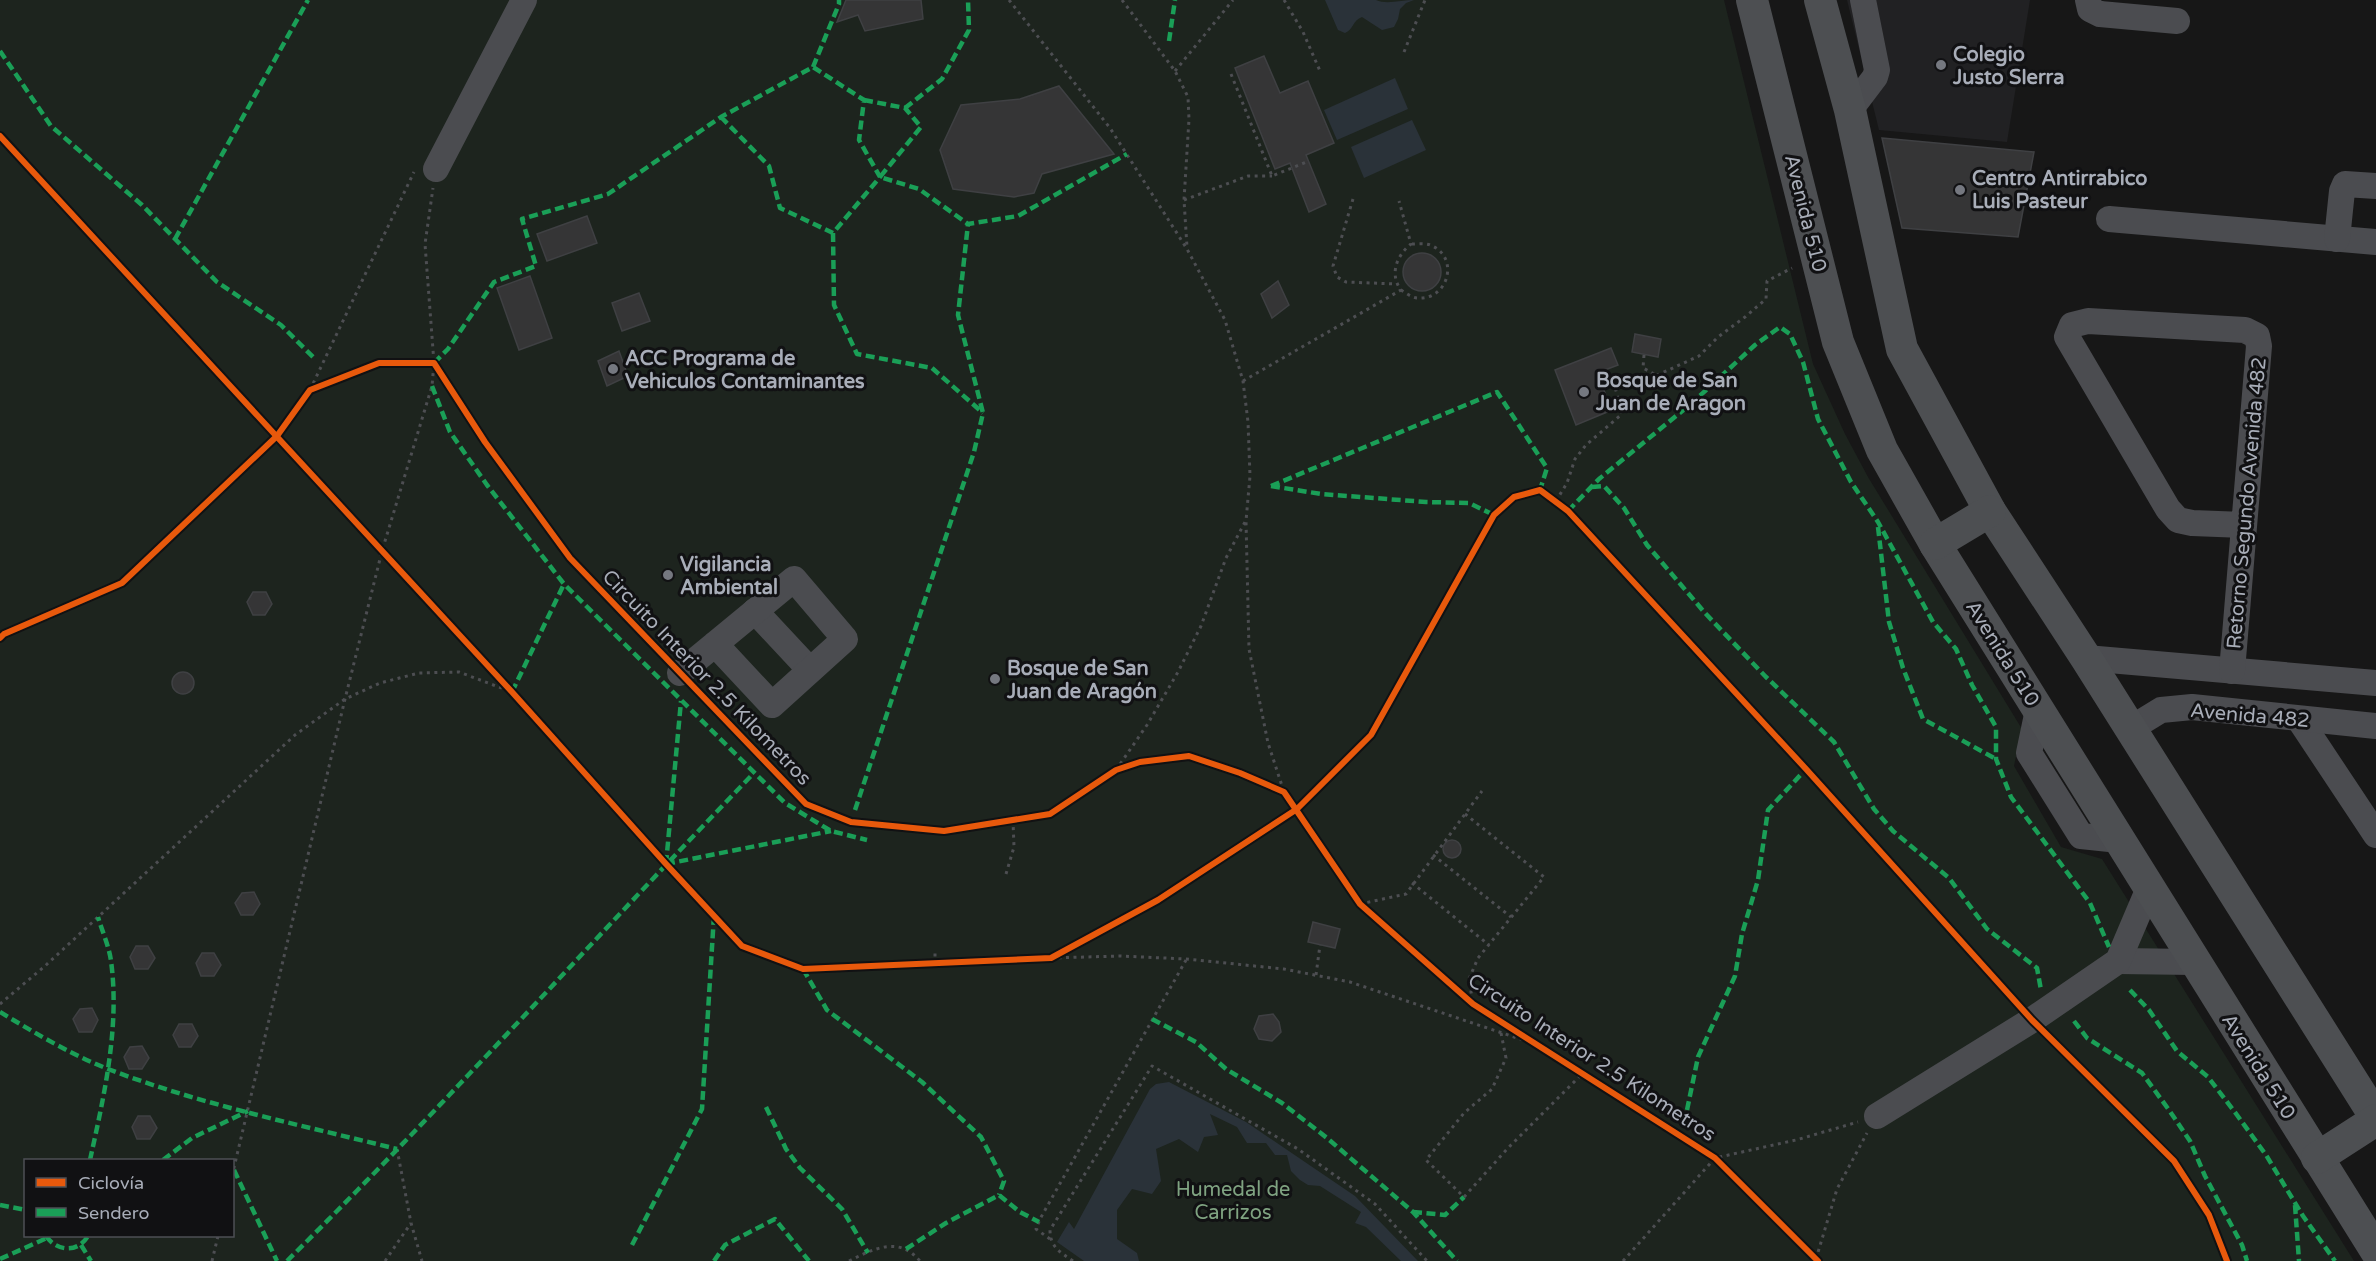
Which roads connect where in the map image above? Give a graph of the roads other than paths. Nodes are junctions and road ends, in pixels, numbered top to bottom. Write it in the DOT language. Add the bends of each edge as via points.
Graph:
graph roads {
  1 [pos="524,0"];
  2 [pos="1752,0"];
  3 [pos="1820,0"];
  4 [pos="1863,0"];
  5 [pos="2088,0"];
  6 [pos="2177,21"];
  7 [pos="1850,110"];
  8 [pos="425,170"];
  9 [pos="2376,186"];
  10 [pos="2109,219"];
  11 [pos="2337,239"];
  12 [pos="2376,242"];
  13 [pos="1990,511"];
  14 [pos="2244,525"];
  15 [pos="1935,544"];
  16 [pos="755,611"];
  17 [pos="716,644"];
  18 [pos="2086,658"];
  19 [pos="810,670"];
  20 [pos="2232,671"];
  21 [pos="680,673"];
  22 [pos="2376,683"];
  23 [pos="2299,719"];
  24 [pos="2376,726"];
  25 [pos="2130,729"];
  26 [pos="2376,835"];
  27 [pos="2148,888"];
  28 [pos="2118,961"];
  29 [pos="2194,962"];
  30 [pos="1877,1116"];
  31 [pos="2376,1119"];
  32 [pos="2317,1158"];
  33 [pos="2376,1251"];
  1 -- 8 [label="street"];
  2 -- 15 [label="main road, Avenida 510" via="1838,342 1881,450"];
  3 -- 7 [label="main road"];
  4 -- 7 [label="street" via="1877,70"];
  5 -- 6 [label="street" via="2090,9 2100,14"];
  7 -- 13 [label="main road" via="1902,350"];
  9 -- 11 [label="street" via="2345,184"];
  10 -- 11 [label="street"];
  11 -- 12 [label="street"];
  13 -- 15 [label="main road"];
  13 -- 18 [label="main road"];
  14 -- 14 [label="street, Retorno Segundo Avenida 482" via="2192,523 2178,520 2168,509 2067,337 2072,325 2088,321 2245,330 2257,336"];
  14 -- 20 [label="street, Retorno Segundo Avenida 482"];
  15 -- 27 [label="main road, Avenida 510"];
  16 -- 17 [label="street"];
  16 -- 19 [label="street"];
  16 -- 19 [label="street" via="794,579 845,639"];
  17 -- 19 [label="street" via="771,705"];
  17 -- 21 [label="street"];
  18 -- 20 [label="street"];
  18 -- 25 [label="main road"];
  20 -- 22 [label="street"];
  23 -- 24 [label="street, Avenida 482"];
  23 -- 25 [label="street, Avenida 482" via="2192,707 2161,710"];
  23 -- 26 [label="street"];
  25 -- 31 [label="main road"];
  27 -- 28 [label="street"];
  27 -- 29 [label="main road, Avenida 510"];
  28 -- 29 [label="street"];
  28 -- 30 [label="street" via="2032,1020"];
  29 -- 32 [label="main road, Avenida 510"];
  31 -- 32 [label="main road"];
  32 -- 33 [label="main road, Avenida 510"];
}
